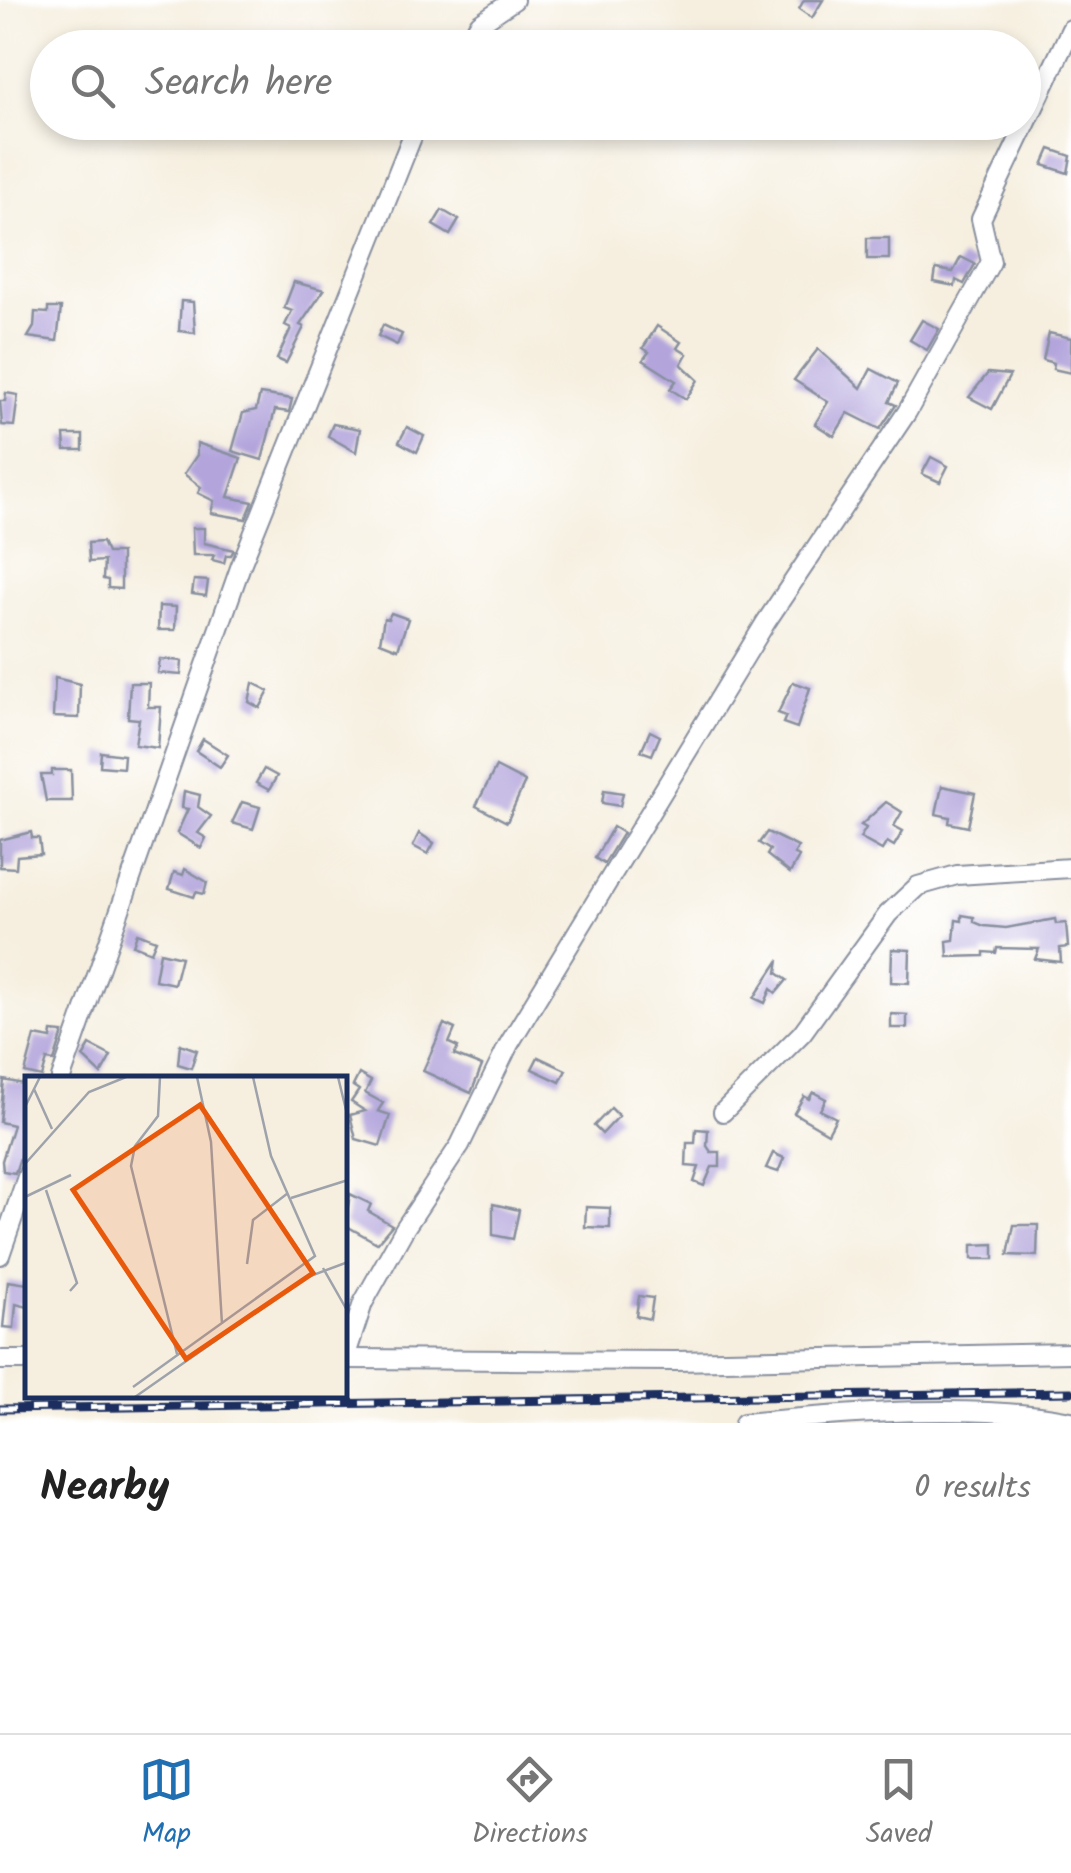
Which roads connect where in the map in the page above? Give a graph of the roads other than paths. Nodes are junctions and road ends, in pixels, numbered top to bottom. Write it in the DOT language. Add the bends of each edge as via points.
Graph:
graph roads {
  1 [pos="514,0"];
  2 [pos="1071,29"];
  3 [pos="475,30"];
  4 [pos="1041,93"];
  5 [pos="411,140"];
  6 [pos="1019,140"];
  7 [pos="1071,868"];
  8 [pos="62,1076"];
  9 [pos="723,1112"];
  10 [pos="25,1183"];
  11 [pos="0,1254"];
  12 [pos="348,1349"];
  13 [pos="1071,1353"];
  14 [pos="348,1358"];
  15 [pos="1071,1421"];
  16 [pos="744,1423"];
  1 -- 3 [label="street"];
  2 -- 4 [label="street"];
  5 -- 8 [label="street" via="241,565"];
  6 -- 12 [label="street" via="982,219 991,262 907,412 766,622 509,1044 460,1145 363,1303"];
  7 -- 9 [label="street" via="957,875 918,886 888,914 802,1033"];
  10 -- 11 [label="street"];
  13 -- 14 [label="street" via="675,1361"];
  15 -- 16 [label="street" via="988,1414"];
}
